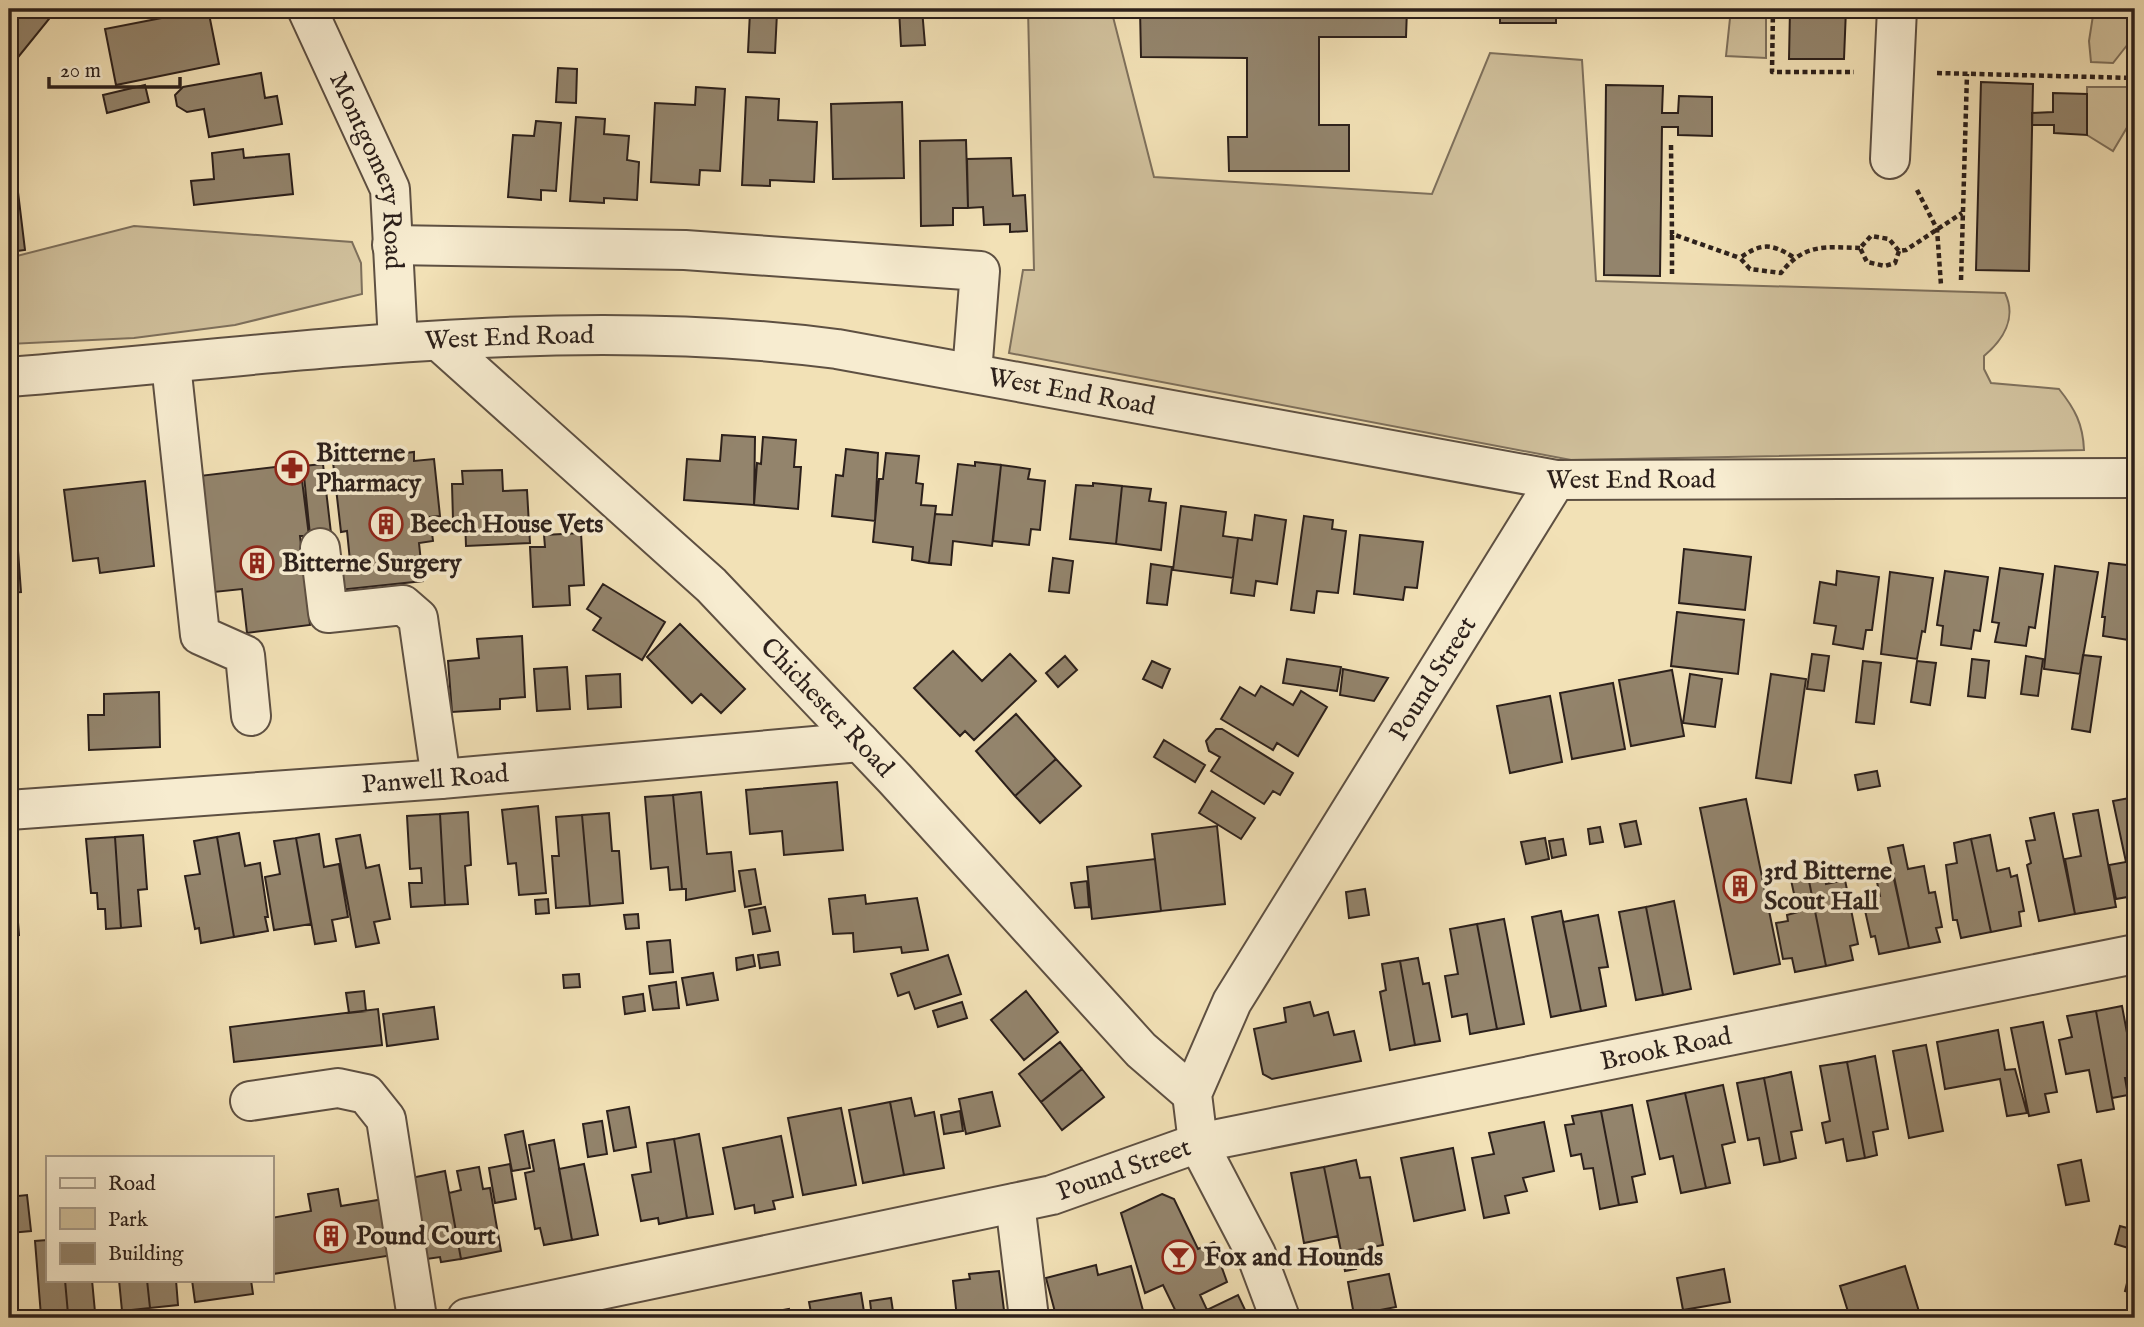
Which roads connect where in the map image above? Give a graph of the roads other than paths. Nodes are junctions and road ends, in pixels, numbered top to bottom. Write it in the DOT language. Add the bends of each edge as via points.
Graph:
graph roads {
  1 [pos="307,9"];
  2 [pos="1897,9"];
  3 [pos="1902,172"];
  4 [pos="392,245"];
  5 [pos="439,341"];
  6 [pos="398,342"];
  7 [pos="171,364"];
  8 [pos="972,373"];
  9 [pos="9,377"];
  10 [pos="2135,478"];
  11 [pos="1556,480"];
  12 [pos="320,548"];
  13 [pos="251,716"];
  14 [pos="860,742"];
  15 [pos="441,779"];
  16 [pos="9,810"];
  17 [pos="2135,954"];
  18 [pos="1192,1094"];
  19 [pos="250,1101"];
  20 [pos="1198,1143"];
  21 [pos="1016,1203"];
  22 [pos="563,1309"];
  23 [pos="417,1318"];
  24 [pos="467,1318"];
  25 [pos="1029,1318"];
  26 [pos="1280,1318"];
  1 -- 4 [label="street, Montgomery Road" via="390,189"];
  2 -- 3 [label="street"];
  4 -- 6 [label="street, Montgomery Road"];
  4 -- 8 [label="street" via="685,250 980,271"];
  5 -- 6 [label="street, West End Road"];
  5 -- 8 [label="street, West End Road" via="563,334 743,338"];
  5 -- 14 [label="street, Chichester Road" via="711,585"];
  6 -- 7 [label="street, West End Road"];
  7 -- 9 [label="street, West End Road"];
  7 -- 13 [label="street" via="200,635 245,655"];
  8 -- 11 [label="street, West End Road"];
  10 -- 11 [label="street, West End Road"];
  11 -- 18 [label="street, Pound Street" via="1232,1002"];
  12 -- 15 [label="street" via="328,613 403,605 418,618"];
  14 -- 15 [label="street, Panwell Road"];
  14 -- 18 [label="street, Chichester Road" via="1140,1050"];
  15 -- 16 [label="street, Panwell Road"];
  17 -- 20 [label="street, Brook Road"];
  18 -- 20 [label="street, Pound Street"];
  19 -- 23 [label="street" via="338,1088 366,1094 386,1119"];
  20 -- 21 [label="street, Pound Street" via="1052,1195"];
  20 -- 26 [label="street" via="1256,1254"];
  21 -- 22 [label="street, Pound Street"];
  21 -- 25 [label="street"];
  22 -- 24 [label="street, Pound Street"];
}
